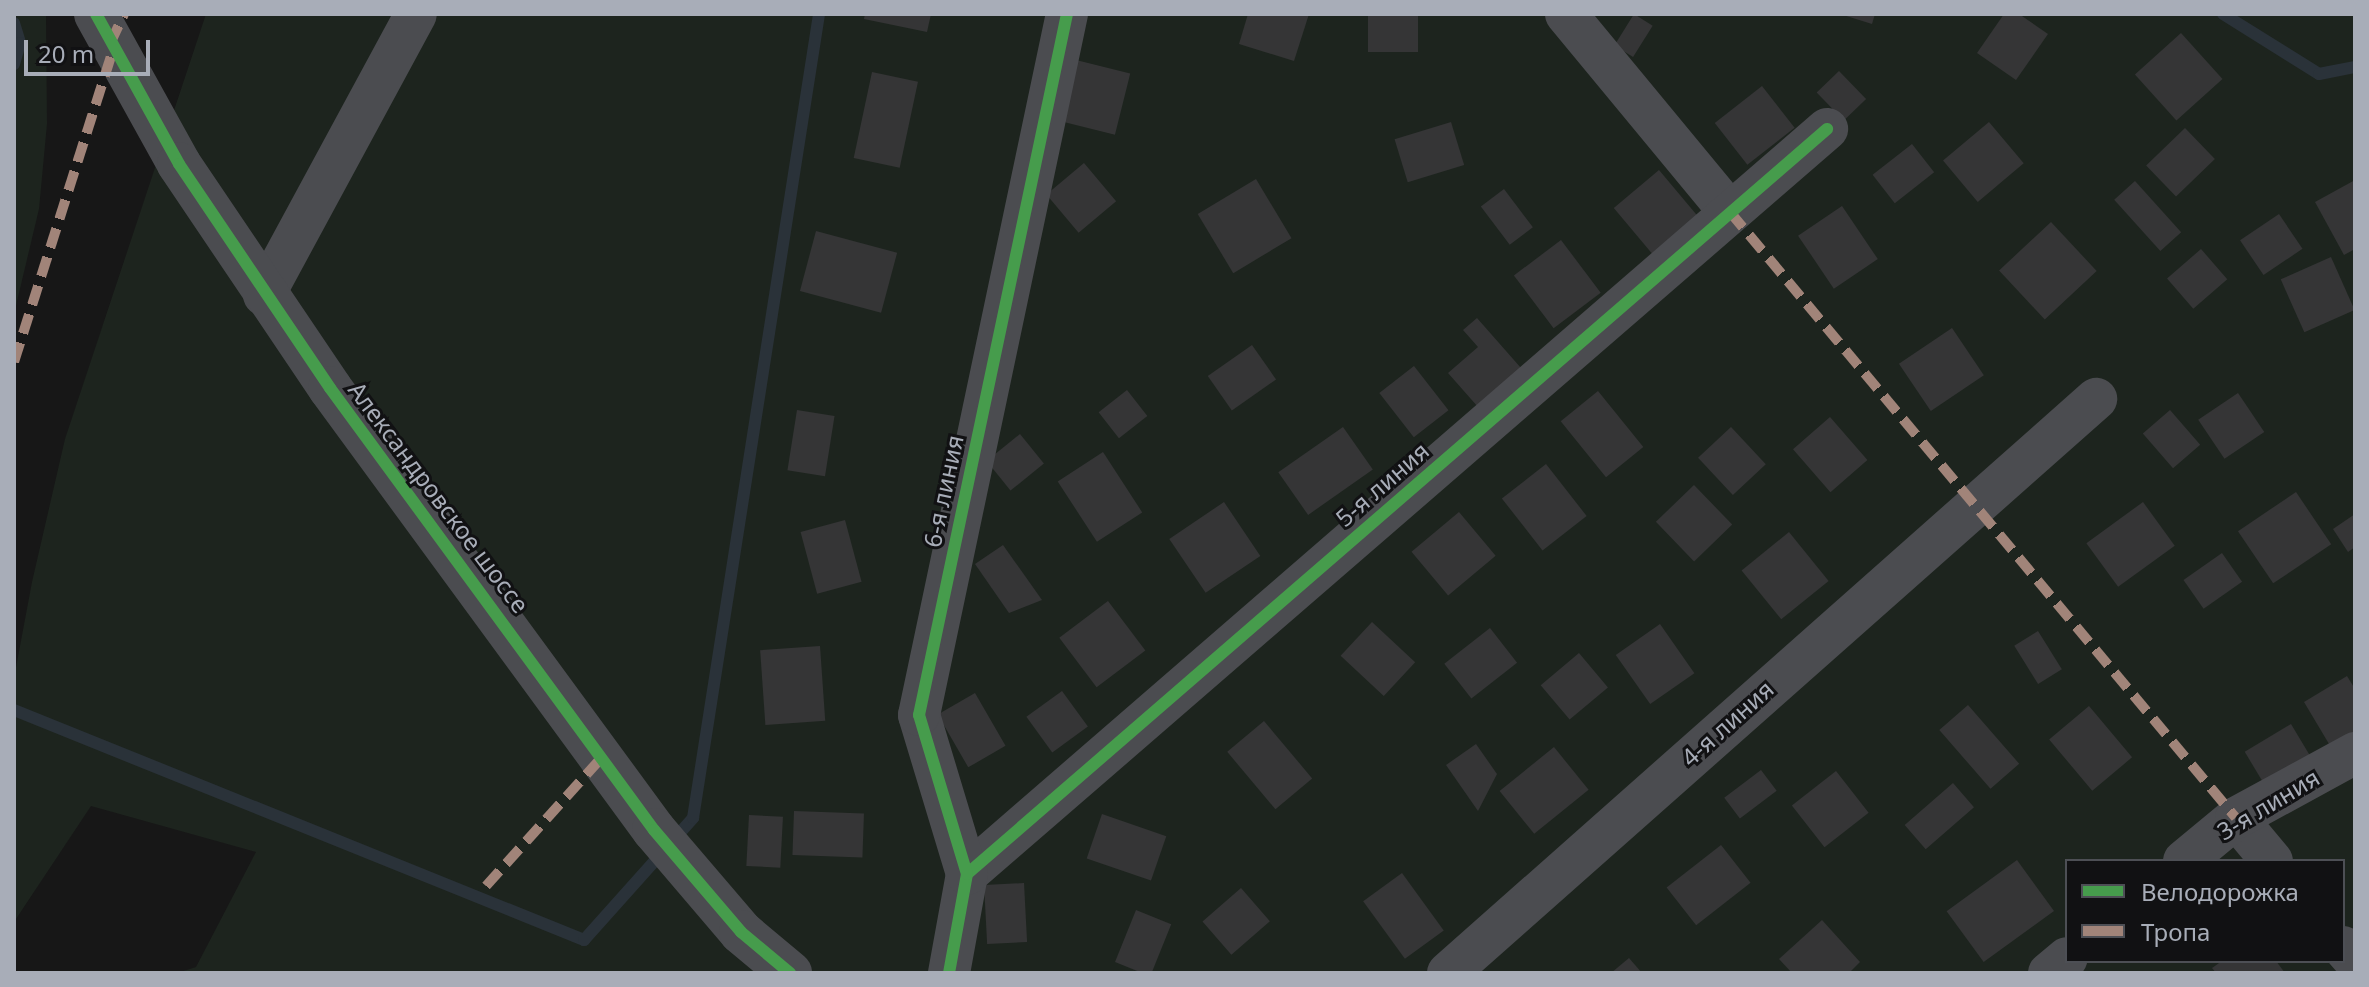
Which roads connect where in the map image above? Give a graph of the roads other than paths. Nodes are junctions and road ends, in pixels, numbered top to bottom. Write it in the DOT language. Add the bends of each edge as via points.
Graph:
graph roads {
  1 [pos="96,14"];
  2 [pos="416,14"];
  3 [pos="1067,14"];
  4 [pos="1566,14"];
  5 [pos="1827,129"];
  6 [pos="1730,212"];
  7 [pos="264,295"];
  8 [pos="2096,399"];
  9 [pos="2355,753"];
  10 [pos="2236,818"];
  11 [pos="2186,859"];
  12 [pos="2270,859"];
  13 [pos="967,874"];
  14 [pos="2065,960"];
  15 [pos="790,973"];
  16 [pos="949,973"];
  17 [pos="1448,973"];
  18 [pos="2049,973"];
  1 -- 7 [label="street, Александровское шоссе" via="179,164"];
  2 -- 7 [label="street"];
  3 -- 13 [label="street, 6-я линия" via="919,715"];
  4 -- 6 [label="street"];
  5 -- 6 [label="street, 5-я линия"];
  6 -- 13 [label="street, 5-я линия"];
  7 -- 15 [label="street, Александровское шоссе" via="654,830 741,932"];
  8 -- 17 [label="street, 4-я линия"];
  9 -- 10 [label="street, 3-я линия"];
  10 -- 11 [label="street, 3-я линия"];
  10 -- 12 [label="street"];
  13 -- 16 [label="street, 6-я линия"];
  14 -- 18 [label="street"];
}
